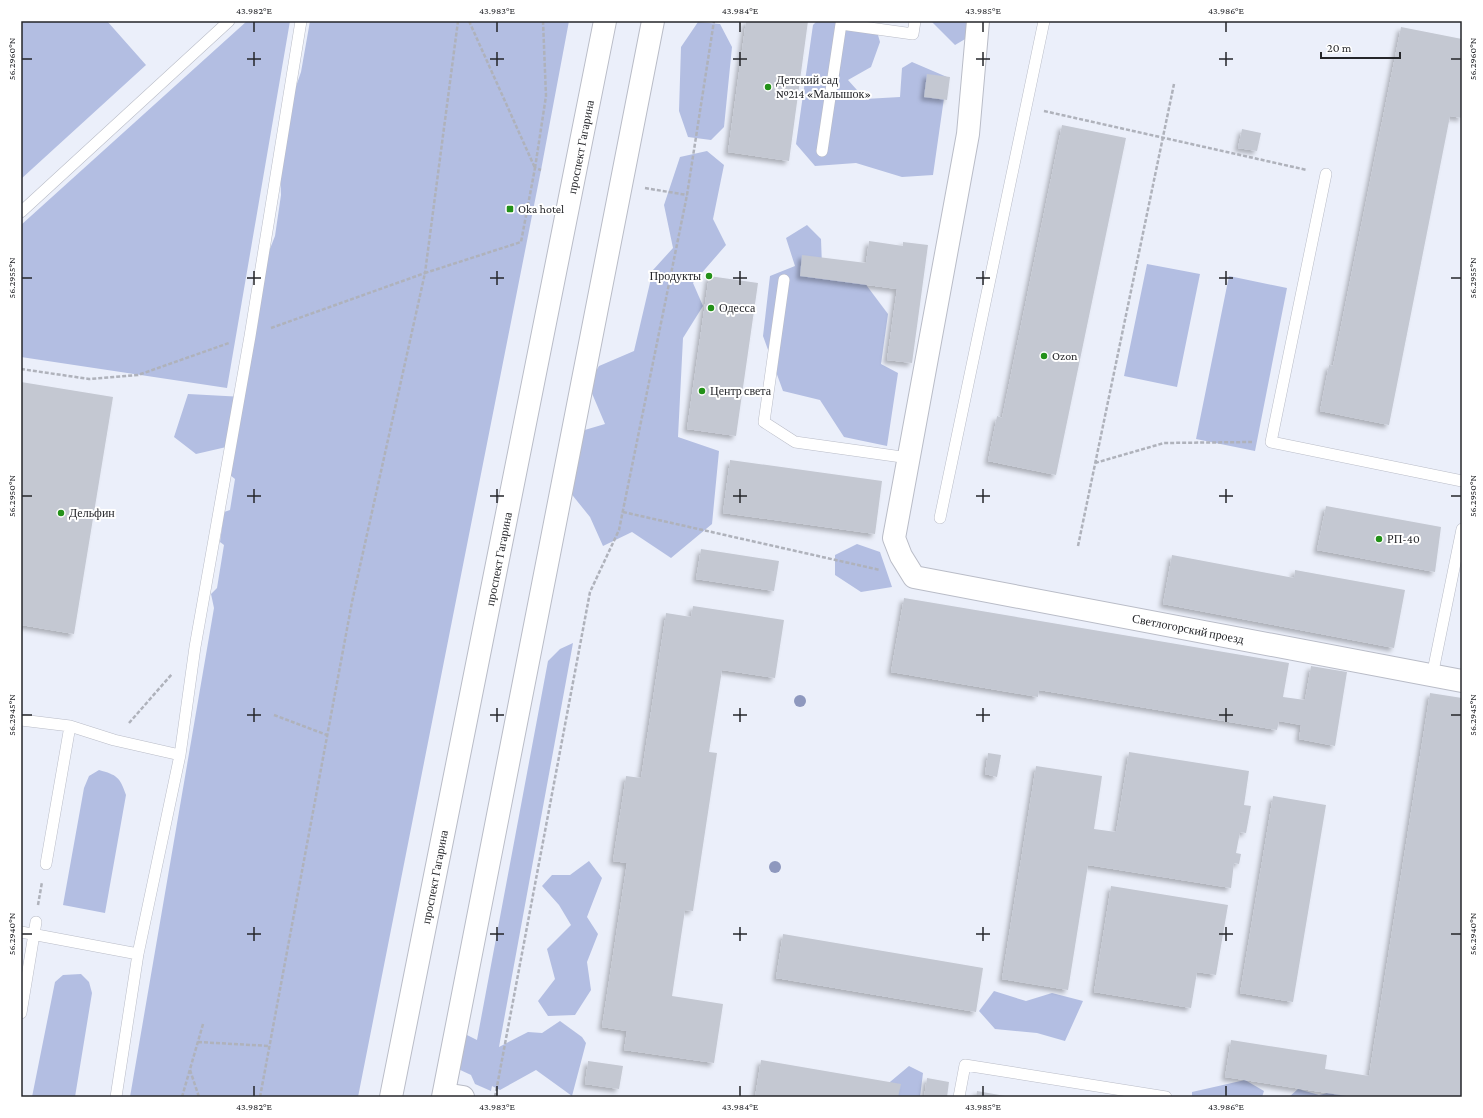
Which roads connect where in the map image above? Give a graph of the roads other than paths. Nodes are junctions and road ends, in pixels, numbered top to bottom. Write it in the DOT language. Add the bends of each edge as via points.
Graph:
graph roads {
  1 [pos="229,21"];
  2 [pos="301,21"];
  3 [pos="605,21"];
  4 [pos="653,21"];
  5 [pos="915,21"];
  6 [pos="978,21"];
  7 [pos="1044,21"];
  8 [pos="822,151"];
  9 [pos="1326,174"];
  10 [pos="21,212"];
  11 [pos="784,280"];
  12 [pos="909,458"];
  13 [pos="1462,481"];
  14 [pos="940,518"];
  15 [pos="1462,529"];
  16 [pos="1432,676"];
  17 [pos="1462,681"];
  18 [pos="21,720"];
  19 [pos="70,726"];
  20 [pos="180,755"];
  21 [pos="46,864"];
  22 [pos="36,922"];
  23 [pos="21,932"];
  24 [pos="34,935"];
  25 [pos="138,954"];
  26 [pos="21,1013"];
  27 [pos="450,1096"];
  28 [pos="1152,1096"];
  29 [pos="116,1097"];
  30 [pos="391,1097"];
  31 [pos="959,1097"];
  32 [pos="1166,1097"];
  1 -- 10 [label="lane"];
  2 -- 20 [label="lane" via="250,336 195,647"];
  3 -- 30 [label="main road, проспект Гагарина"];
  4 -- 27 [label="main road"];
  5 -- 8 [label="lane" via="913,34 841,24"];
  6 -- 12 [label="main road" via="968,134"];
  7 -- 14 [label="lane"];
  9 -- 13 [label="lane" via="1271,442"];
  11 -- 12 [label="lane" via="764,422 795,442"];
  12 -- 16 [label="main road, Светлогорский проезд" via="894,538 914,577"];
  15 -- 16 [label="lane"];
  16 -- 17 [label="main road, Светлогорский проезд"];
  18 -- 19 [label="lane"];
  19 -- 20 [label="lane" via="114,740"];
  19 -- 21 [label="lane"];
  20 -- 25 [label="lane"];
  22 -- 24 [label="lane"];
  23 -- 24 [label="lane"];
  24 -- 25 [label="lane"];
  24 -- 26 [label="lane"];
  25 -- 29 [label="lane"];
  28 -- 31 [label="lane" via="965,1065"];
  28 -- 32 [label="lane"];
}
